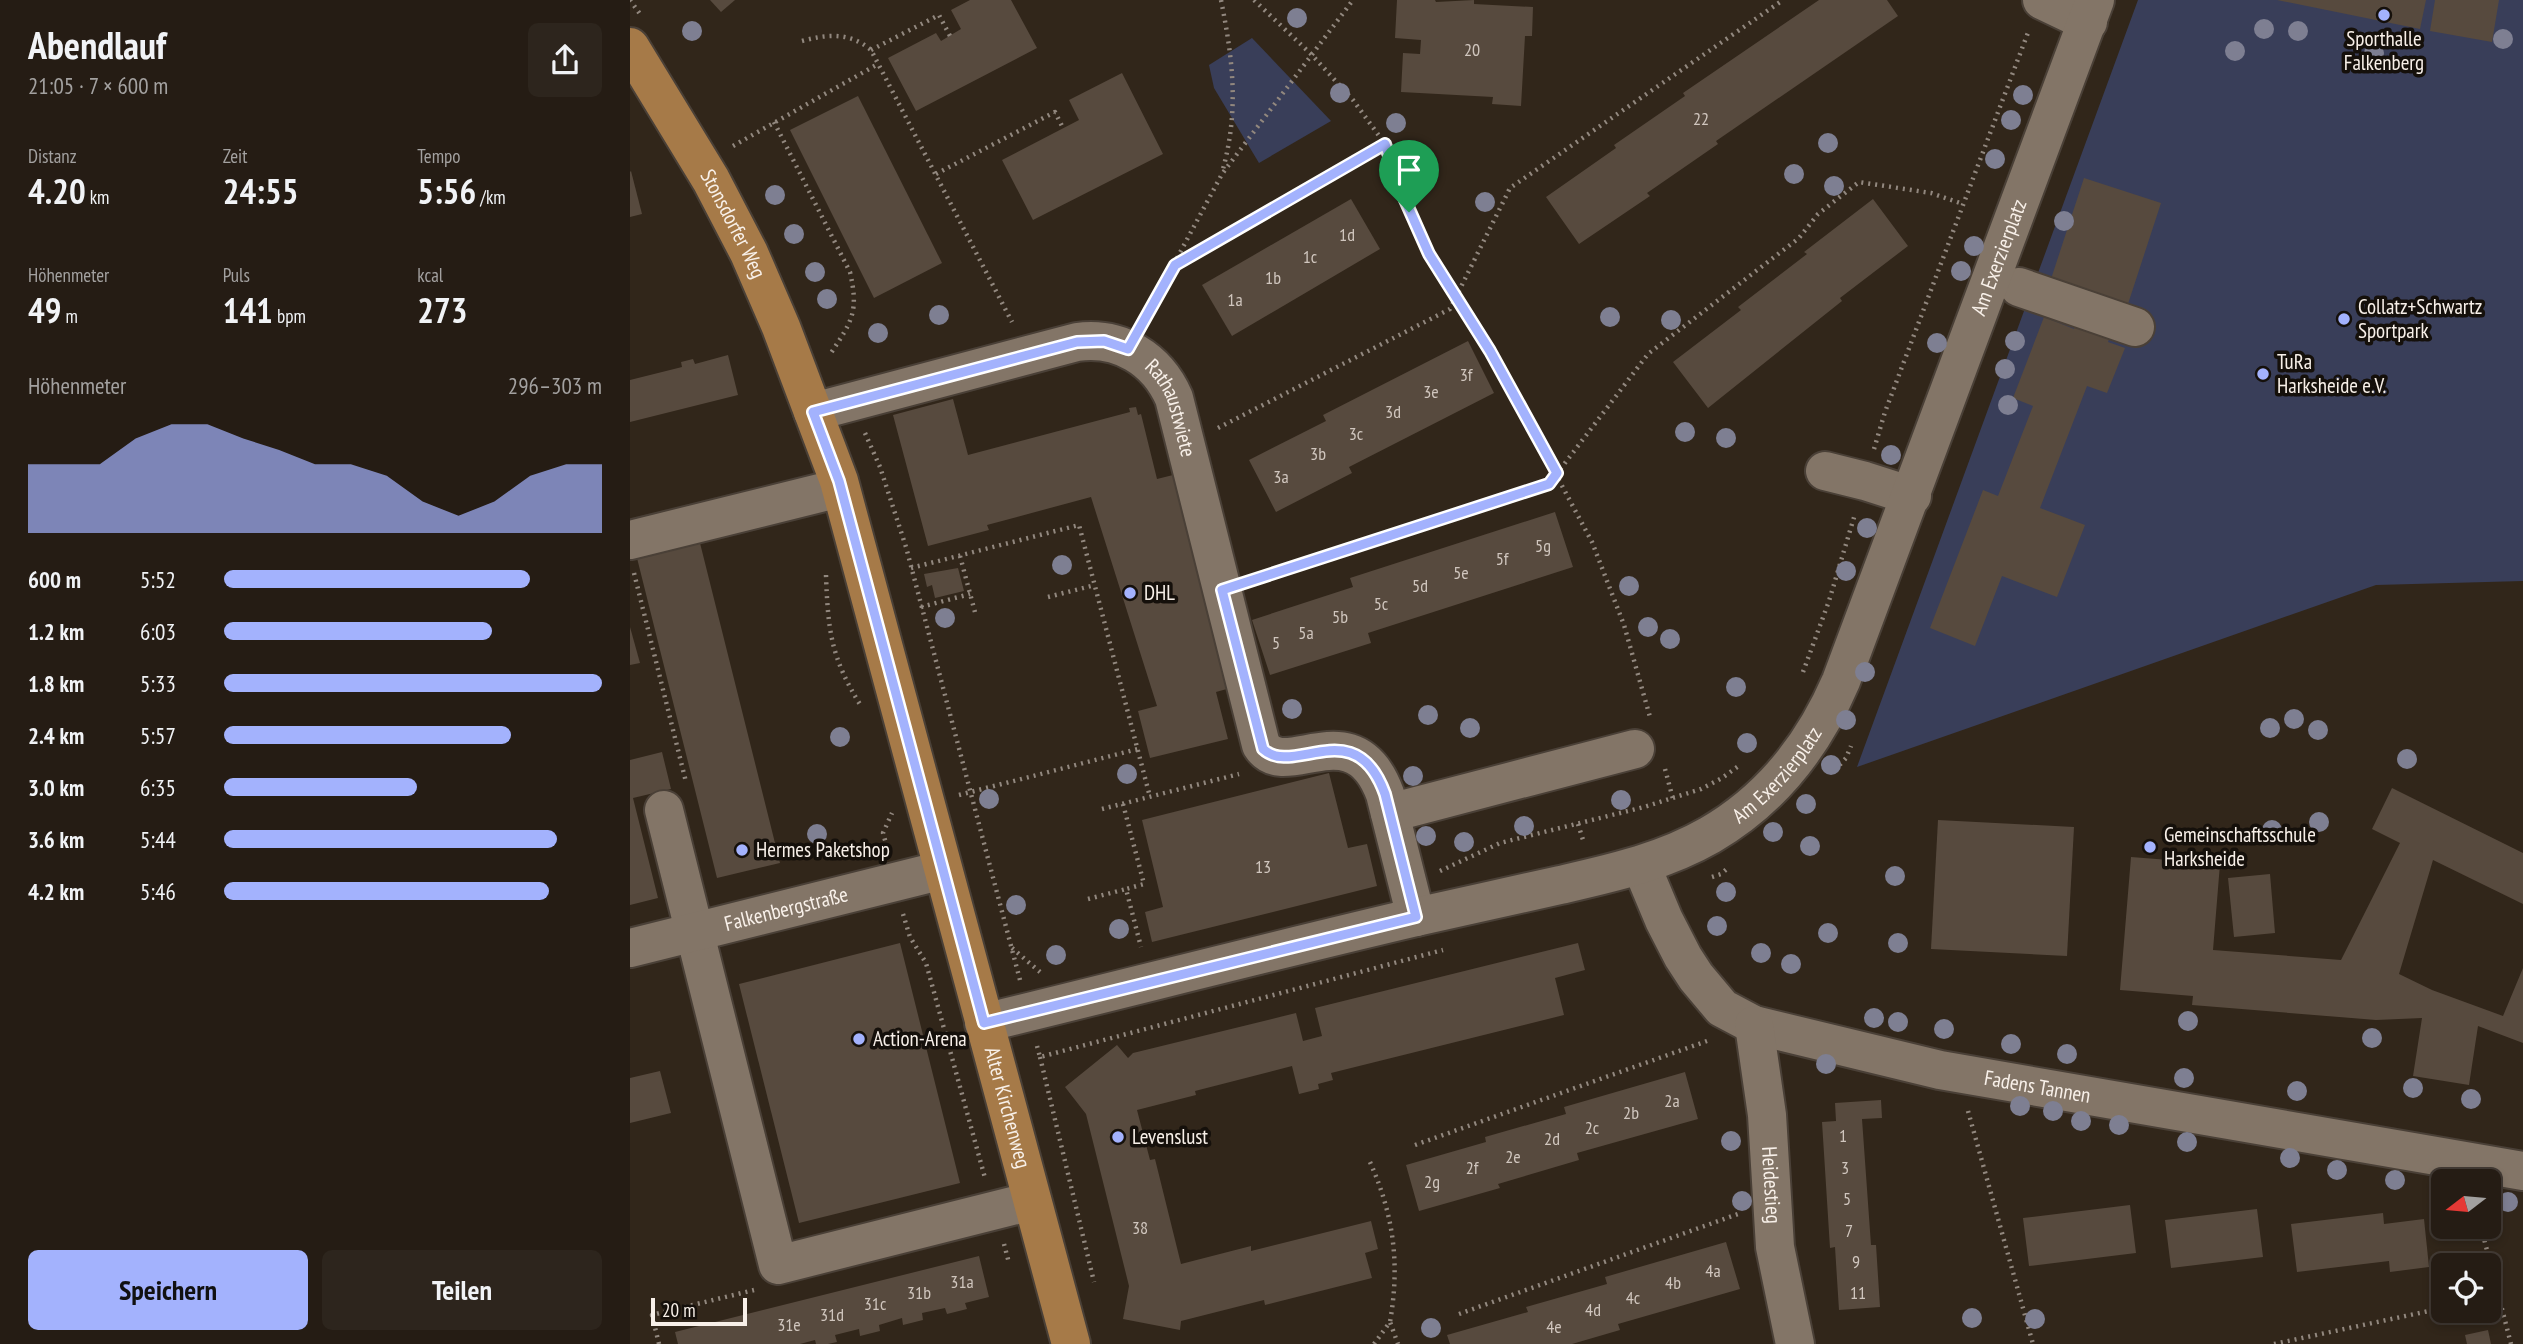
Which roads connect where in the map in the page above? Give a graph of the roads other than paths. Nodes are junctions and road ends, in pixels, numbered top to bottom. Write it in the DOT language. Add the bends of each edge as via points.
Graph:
graph roads {
  1 [pos="2042,0"];
  2 [pos="2092,11"];
  3 [pos="630,47"];
  4 [pos="2019,287"];
  5 [pos="2135,327"];
  6 [pos="813,412"];
  7 [pos="1825,471"];
  8 [pos="840,488"];
  9 [pos="1912,496"];
  10 [pos="632,556"];
  11 [pos="1650,744"];
  12 [pos="676,800"];
  13 [pos="1390,813"];
  14 [pos="1641,865"];
  15 [pos="943,870"];
  16 [pos="1416,917"];
  17 [pos="696,932"];
  18 [pos="630,948"];
  19 [pos="1745,1021"];
  20 [pos="984,1023"];
  21 [pos="2523,1171"];
  22 [pos="1032,1201"];
  23 [pos="1071,1344"];
  24 [pos="1796,1344"];
  1 -- 2 [label="street"];
  2 -- 9 [label="street, Am Exerzierplatz"];
  3 -- 6 [label="main road, Stonsdorfer Weg" via="680,124 743,240"];
  4 -- 5 [label="street"];
  6 -- 8 [label="main road, Stonsdorfer Weg"];
  6 -- 13 [label="street, Rathaustwiete" via="1086,341 1104,341 1143,357 1174,398 1261,745 1260,763 1328,749 1353,755 1377,776"];
  7 -- 9 [label="street"];
  8 -- 10 [label="street"];
  8 -- 15 [label="main road, Alter Kirchenweg"];
  9 -- 14 [label="street, Am Exerzierplatz" via="1842,681 1799,757 1774,786 1733,820 1688,846"];
  11 -- 13 [label="street"];
  12 -- 17 [label="street"];
  13 -- 16 [label="street"];
  14 -- 16 [label="street, Am Exerzierplatz"];
  14 -- 19 [label="street, Fadens Tannen" via="1683,957 1711,996"];
  15 -- 17 [label="street, Falkenbergstraße"];
  15 -- 20 [label="main road, Alter Kirchenweg"];
  16 -- 20 [label="street, Am Exerzierplatz"];
  17 -- 18 [label="street, Falkenbergstraße"];
  17 -- 22 [label="street" via="778,1265"];
  19 -- 21 [label="street, Fadens Tannen" via="1956,1073"];
  19 -- 24 [label="street, Heidestieg" via="1767,1115 1775,1247"];
  20 -- 22 [label="main road, Alter Kirchenweg"];
  22 -- 23 [label="main road, Alter Kirchenweg"];
}
